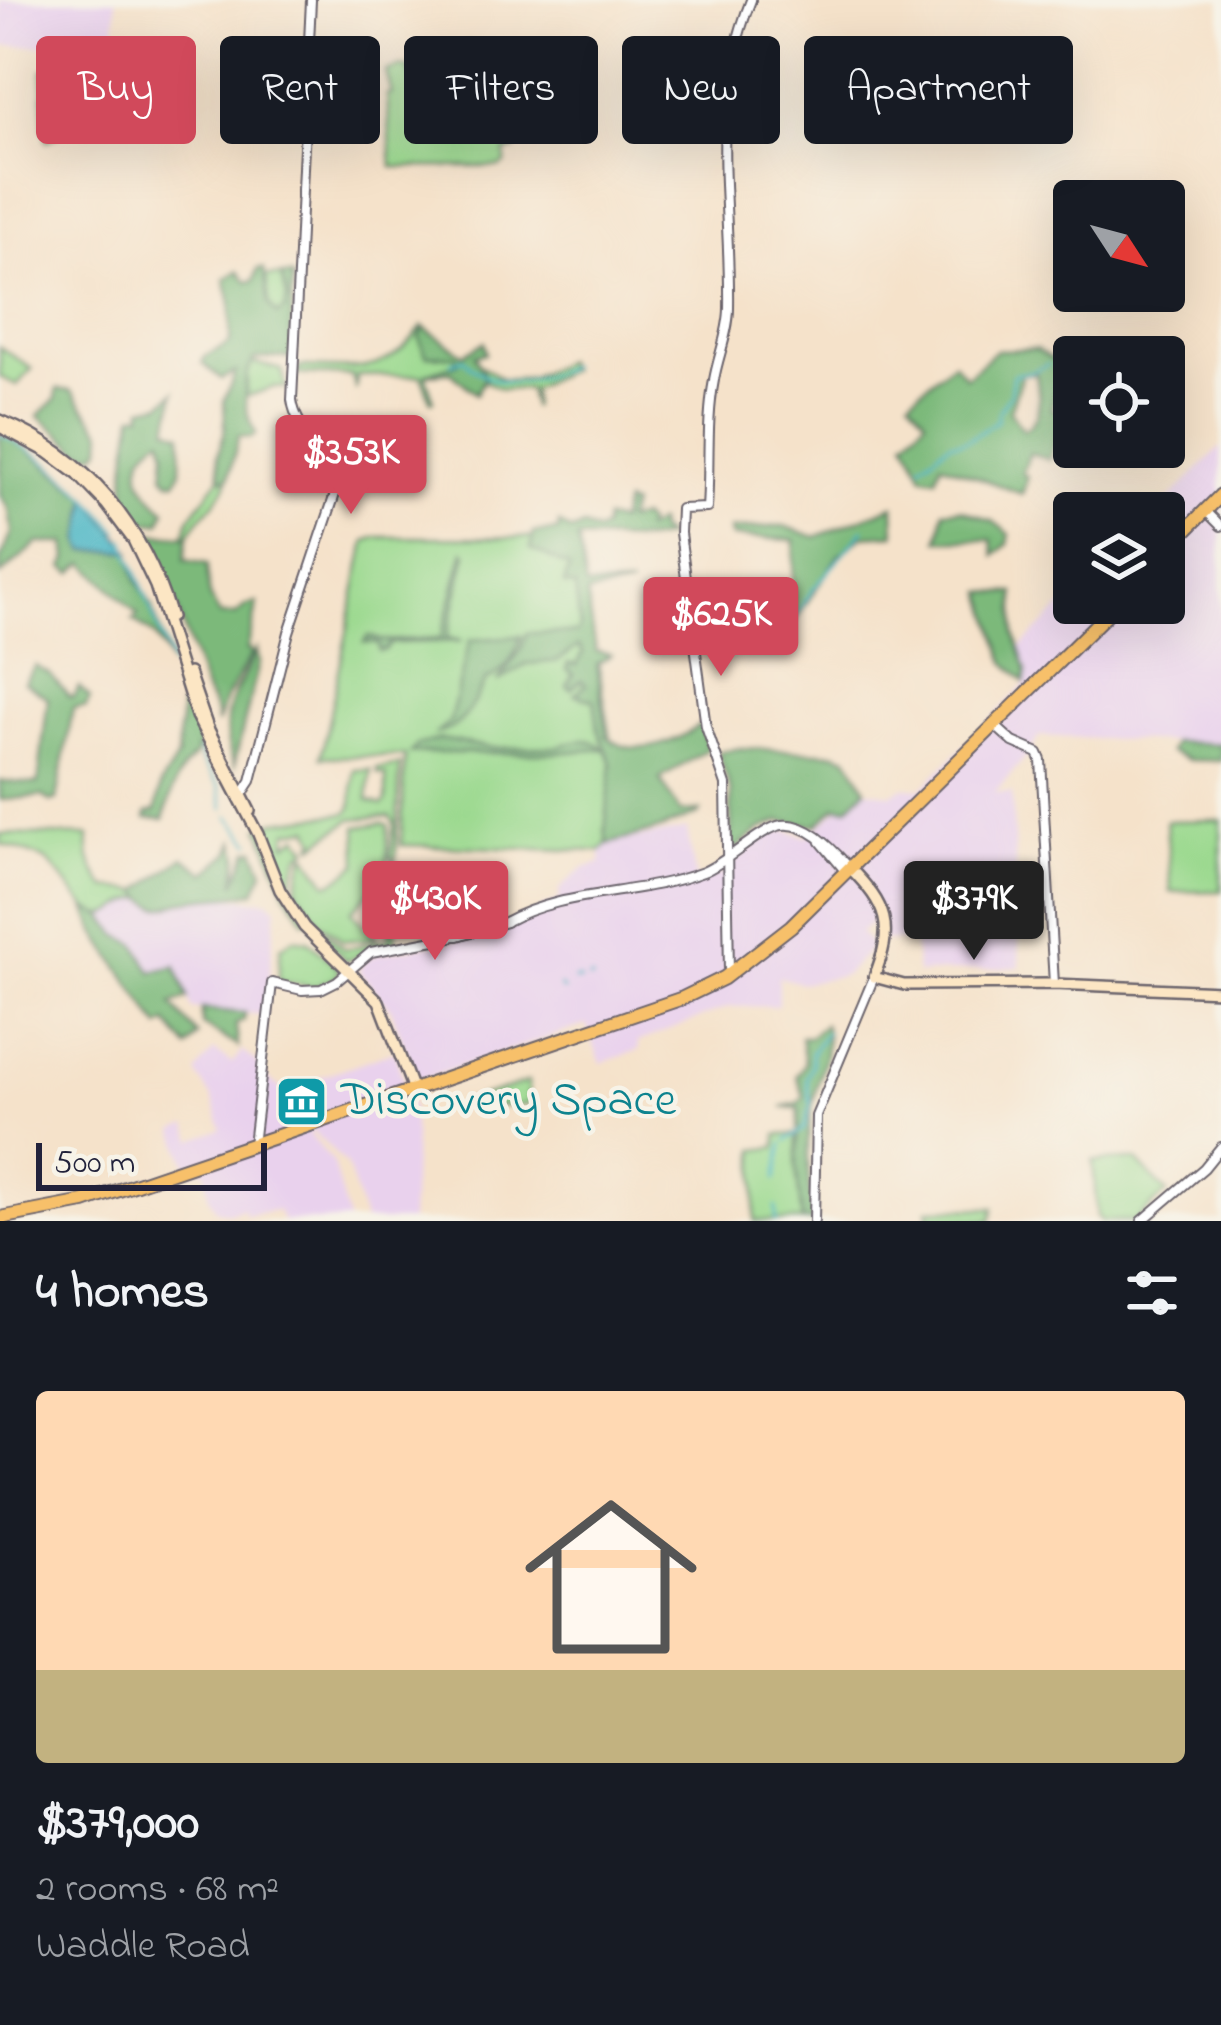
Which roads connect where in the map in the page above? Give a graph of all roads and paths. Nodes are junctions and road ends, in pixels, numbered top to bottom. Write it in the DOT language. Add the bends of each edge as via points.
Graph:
graph roads {
  1 [pos="310,0"];
  2 [pos="750,3"];
  3 [pos="0,424"];
  4 [pos="1221,496"];
  5 [pos="1206,511"];
  6 [pos="1221,526"];
  7 [pos="1185,532"];
  8 [pos="1093,624"];
  9 [pos="994,725"];
  10 [pos="253,776"];
  11 [pos="234,778"];
  12 [pos="241,798"];
  13 [pos="728,845"];
  14 [pos="741,851"];
  15 [pos="728,860"];
  16 [pos="712,868"];
  17 [pos="848,870"];
  18 [pos="728,879"];
  19 [pos="349,970"];
  20 [pos="729,971"];
  21 [pos="874,977"];
  22 [pos="1054,984"];
  23 [pos="1218,992"];
  24 [pos="413,1090"];
  25 [pos="253,1145"];
  26 [pos="1221,1147"];
  27 [pos="0,1218"];
  28 [pos="814,1221"];
  29 [pos="1142,1221"];
  1 -- 10 [label="street" via="292,396 336,491"];
  2 -- 13 [label="street" via="724,107 728,324 712,389 707,508 681,509 706,727 726,785"];
  3 -- 11 [label="main road" via="72,461 132,528"];
  3 -- 12 [label="main road" via="69,468 127,531 155,586 196,716"];
  4 -- 5 [label="main road"];
  5 -- 6 [label="street"];
  5 -- 7 [label="main road"];
  8 -- 9 [label="main road"];
  9 -- 17 [label="main road"];
  9 -- 22 [label="street" via="1038,753"];
  10 -- 11 [label="street" via="245,783"];
  10 -- 12 [label="street"];
  11 -- 12 [label="main road"];
  12 -- 19 [label="main road" via="292,911"];
  13 -- 14 [label="street"];
  13 -- 15 [label="street"];
  14 -- 15 [label="street"];
  14 -- 17 [label="street" via="782,825 805,830"];
  15 -- 16 [label="street"];
  15 -- 18 [label="street"];
  16 -- 18 [label="street"];
  16 -- 19 [label="street" via="371,952"];
  17 -- 20 [label="main road"];
  17 -- 21 [label="main road" via="877,910 883,957"];
  18 -- 20 [label="street"];
  19 -- 24 [label="main road" via="382,1005"];
  19 -- 25 [label="street" via="316,990 272,983"];
  20 -- 24 [label="main road" via="673,1000"];
  21 -- 22 [label="main road" via="904,986"];
  21 -- 28 [label="street" via="815,1116"];
  22 -- 23 [label="main road"];
  24 -- 25 [label="main road"];
  25 -- 27 [label="main road" via="75,1205"];
  26 -- 29 [label="street"];
}
